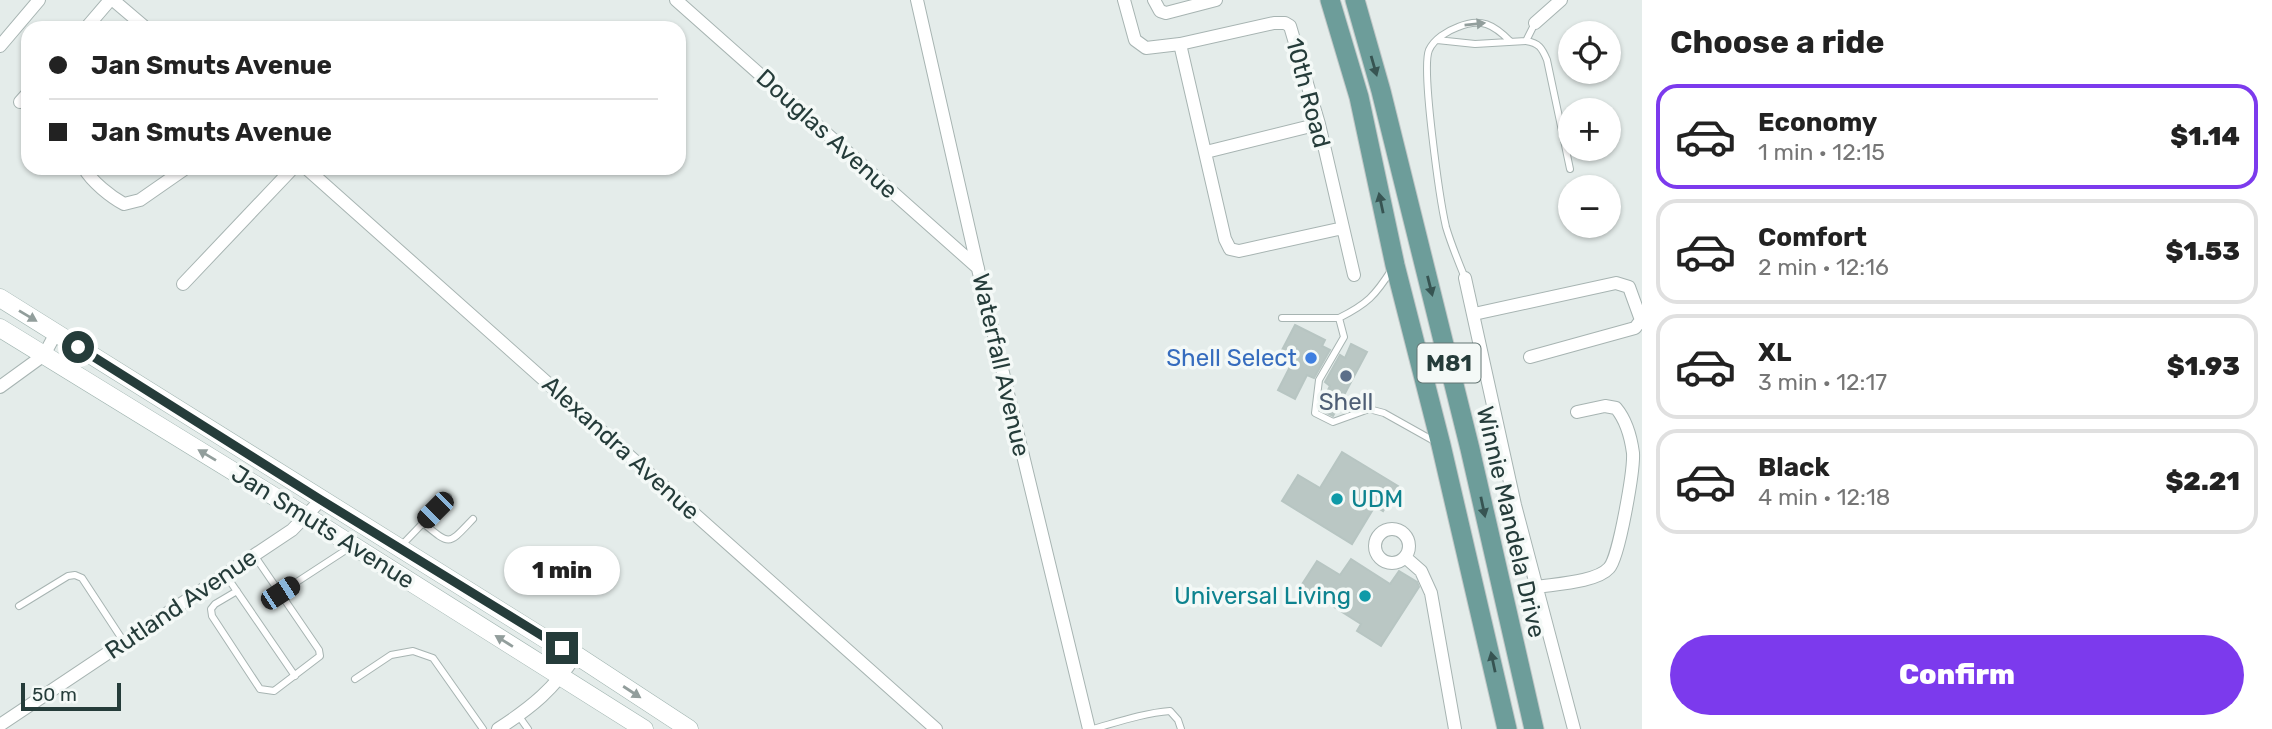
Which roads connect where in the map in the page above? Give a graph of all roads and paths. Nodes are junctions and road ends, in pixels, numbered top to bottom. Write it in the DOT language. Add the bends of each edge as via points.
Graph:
graph roads {
  1 [pos="39,0"];
  2 [pos="112,0"];
  3 [pos="676,0"];
  4 [pos="917,0"];
  5 [pos="1124,0"];
  6 [pos="1154,0"];
  7 [pos="1216,0"];
  8 [pos="1330,0"];
  9 [pos="1355,0"];
  10 [pos="1562,0"];
  11 [pos="21,21"];
  12 [pos="21,21"];
  13 [pos="92,21"];
  14 [pos="138,21"];
  15 [pos="1535,23"];
  16 [pos="1437,40"];
  17 [pos="1510,41"];
  18 [pos="1526,41"];
  19 [pos="1180,44"];
  20 [pos="0,46"];
  21 [pos="1319,124"];
  22 [pos="1206,152"];
  23 [pos="1570,169"];
  24 [pos="88,175"];
  25 [pos="176,175"];
  26 [pos="286,175"];
  27 [pos="314,175"];
  28 [pos="1343,228"];
  29 [pos="1395,265"];
  30 [pos="978,269"];
  31 [pos="1354,275"];
  32 [pos="1465,278"];
  33 [pos="183,284"];
  34 [pos="0,298"];
  35 [pos="1474,314"];
  36 [pos="1282,318"];
  37 [pos="1339,318"];
  38 [pos="0,328"];
  39 [pos="56,333"];
  40 [pos="44,355"];
  41 [pos="1530,356"];
  42 [pos="0,387"];
  43 [pos="1577,412"];
  44 [pos="1441,445"];
  45 [pos="448,497"];
  46 [pos="321,500"];
  47 [pos="306,516"];
  48 [pos="473,519"];
  49 [pos="422,523"];
  50 [pos="353,546"];
  51 [pos="398,548"];
  52 [pos="254,555"];
  53 [pos="1405,557"];
  54 [pos="225,574"];
  55 [pos="1537,587"];
  56 [pos="237,591"];
  57 [pos="280,593"];
  58 [pos="19,606"];
  59 [pos="124,642"];
  60 [pos="576,655"];
  61 [pos="295,676"];
  62 [pos="562,676"];
  63 [pos="355,680"];
  64 [pos="518,715"];
  65 [pos="0,726"];
  66 [pos="483,729"];
  67 [pos="498,729"];
  68 [pos="528,729"];
  69 [pos="645,729"];
  70 [pos="689,729"];
  71 [pos="936,729"];
  72 [pos="1091,729"];
  73 [pos="1181,729"];
  74 [pos="1455,729"];
  75 [pos="1507,729"];
  76 [pos="1534,729"];
  77 [pos="1573,729"];
  1 -- 12 [label="street"];
  2 -- 13 [label="street"];
  2 -- 14 [label="street"];
  3 -- 30 [label="street, Douglas Avenue"];
  4 -- 30 [label="street, Waterfall Avenue"];
  5 -- 19 [label="street, 10th Road" via="1140,45"];
  6 -- 7 [label="street" via="1166,13"];
  29 -- 8 [label="main road, Winnie Mandela Drive / M81, one-way" via="1359,97"];
  9 -- 76 [label="main road, Winnie Mandela Drive / M81, one-way" via="1467,435"];
  10 -- 15 [label="street"];
  11 -- 20 [label="street"];
  15 -- 18 [label="lane"];
  16 -- 17 [label="lane"];
  16 -- 17 [label="lane, one-way" via="1458,26 1478,22 1492,25"];
  16 -- 32 [label="lane" via="1427,66 1436,162 1447,229"];
  17 -- 18 [label="lane"];
  18 -- 23 [label="lane" via="1537,43 1547,60"];
  19 -- 21 [label="street, 10th Road" via="1285,23 1292,30"];
  19 -- 22 [label="street"];
  21 -- 22 [label="street"];
  21 -- 28 [label="street, 10th Road"];
  22 -- 28 [label="street" via="1230,249 1239,251"];
  24 -- 25 [label="street" via="114,198 129,204"];
  26 -- 33 [label="street"];
  27 -- 71 [label="street, Alexandra Avenue"];
  28 -- 31 [label="street, 10th Road"];
  29 -- 37 [label="lane" via="1376,294"];
  29 -- 44 [label="main road, Winnie Mandela Drive / M81"];
  30 -- 72 [label="street, Waterfall Avenue"];
  32 -- 35 [label="street"];
  34 -- 39 [label="main road, Jan Smuts Avenue, one-way"];
  35 -- 41 [label="street" via="1616,283 1629,287 1641,320 1635,328"];
  35 -- 55 [label="street"];
  36 -- 37 [label="lane"];
  37 -- 44 [label="lane" via="1344,337 1319,380 1315,413 1333,422 1369,409 1384,412"];
  38 -- 40 [label="main road, Jan Smuts Avenue"];
  39 -- 40 [label="street"];
  39 -- 46 [label="main road, Jan Smuts Avenue"];
  40 -- 42 [label="street"];
  47 -- 40 [label="main road, Jan Smuts Avenue, one-way"];
  43 -- 55 [label="street" via="1616,408 1631,442 1632,471 1616,550 1611,567 1603,573"];
  75 -- 44 [label="main road, Winnie Mandela Drive / M81, one-way"];
  45 -- 49 [label="lane"];
  46 -- 47 [label="street, Rutland Avenue"];
  46 -- 51 [label="main road, Jan Smuts Avenue"];
  47 -- 50 [label="main road, Jan Smuts Avenue"];
  47 -- 52 [label="street, Rutland Avenue"];
  48 -- 49 [label="lane" via="448,541"];
  49 -- 51 [label="lane"];
  50 -- 57 [label="lane"];
  62 -- 50 [label="main road, Jan Smuts Avenue, one-way"];
  51 -- 60 [label="main road, Jan Smuts Avenue"];
  52 -- 54 [label="street, Rutland Avenue"];
  52 -- 57 [label="lane"];
  53 -- 74 [label="street" via="1421,571 1431,593"];
  54 -- 56 [label="lane"];
  54 -- 59 [label="street, Rutland Avenue"];
  55 -- 77 [label="street"];
  56 -- 61 [label="lane"];
  56 -- 61 [label="lane" via="215,604 212,616 260,689 274,691"];
  57 -- 61 [label="lane" via="319,650 314,663"];
  58 -- 59 [label="lane" via="75,575 82,578"];
  59 -- 65 [label="street, Rutland Avenue"];
  60 -- 62 [label="street"];
  60 -- 70 [label="main road, Jan Smuts Avenue, one-way"];
  62 -- 64 [label="street"];
  62 -- 69 [label="main road, Jan Smuts Avenue"];
  63 -- 66 [label="lane" via="391,655 413,651 433,658"];
  64 -- 67 [label="street"];
  64 -- 68 [label="lane"];
  72 -- 73 [label="lane" via="1170,711"];
}
